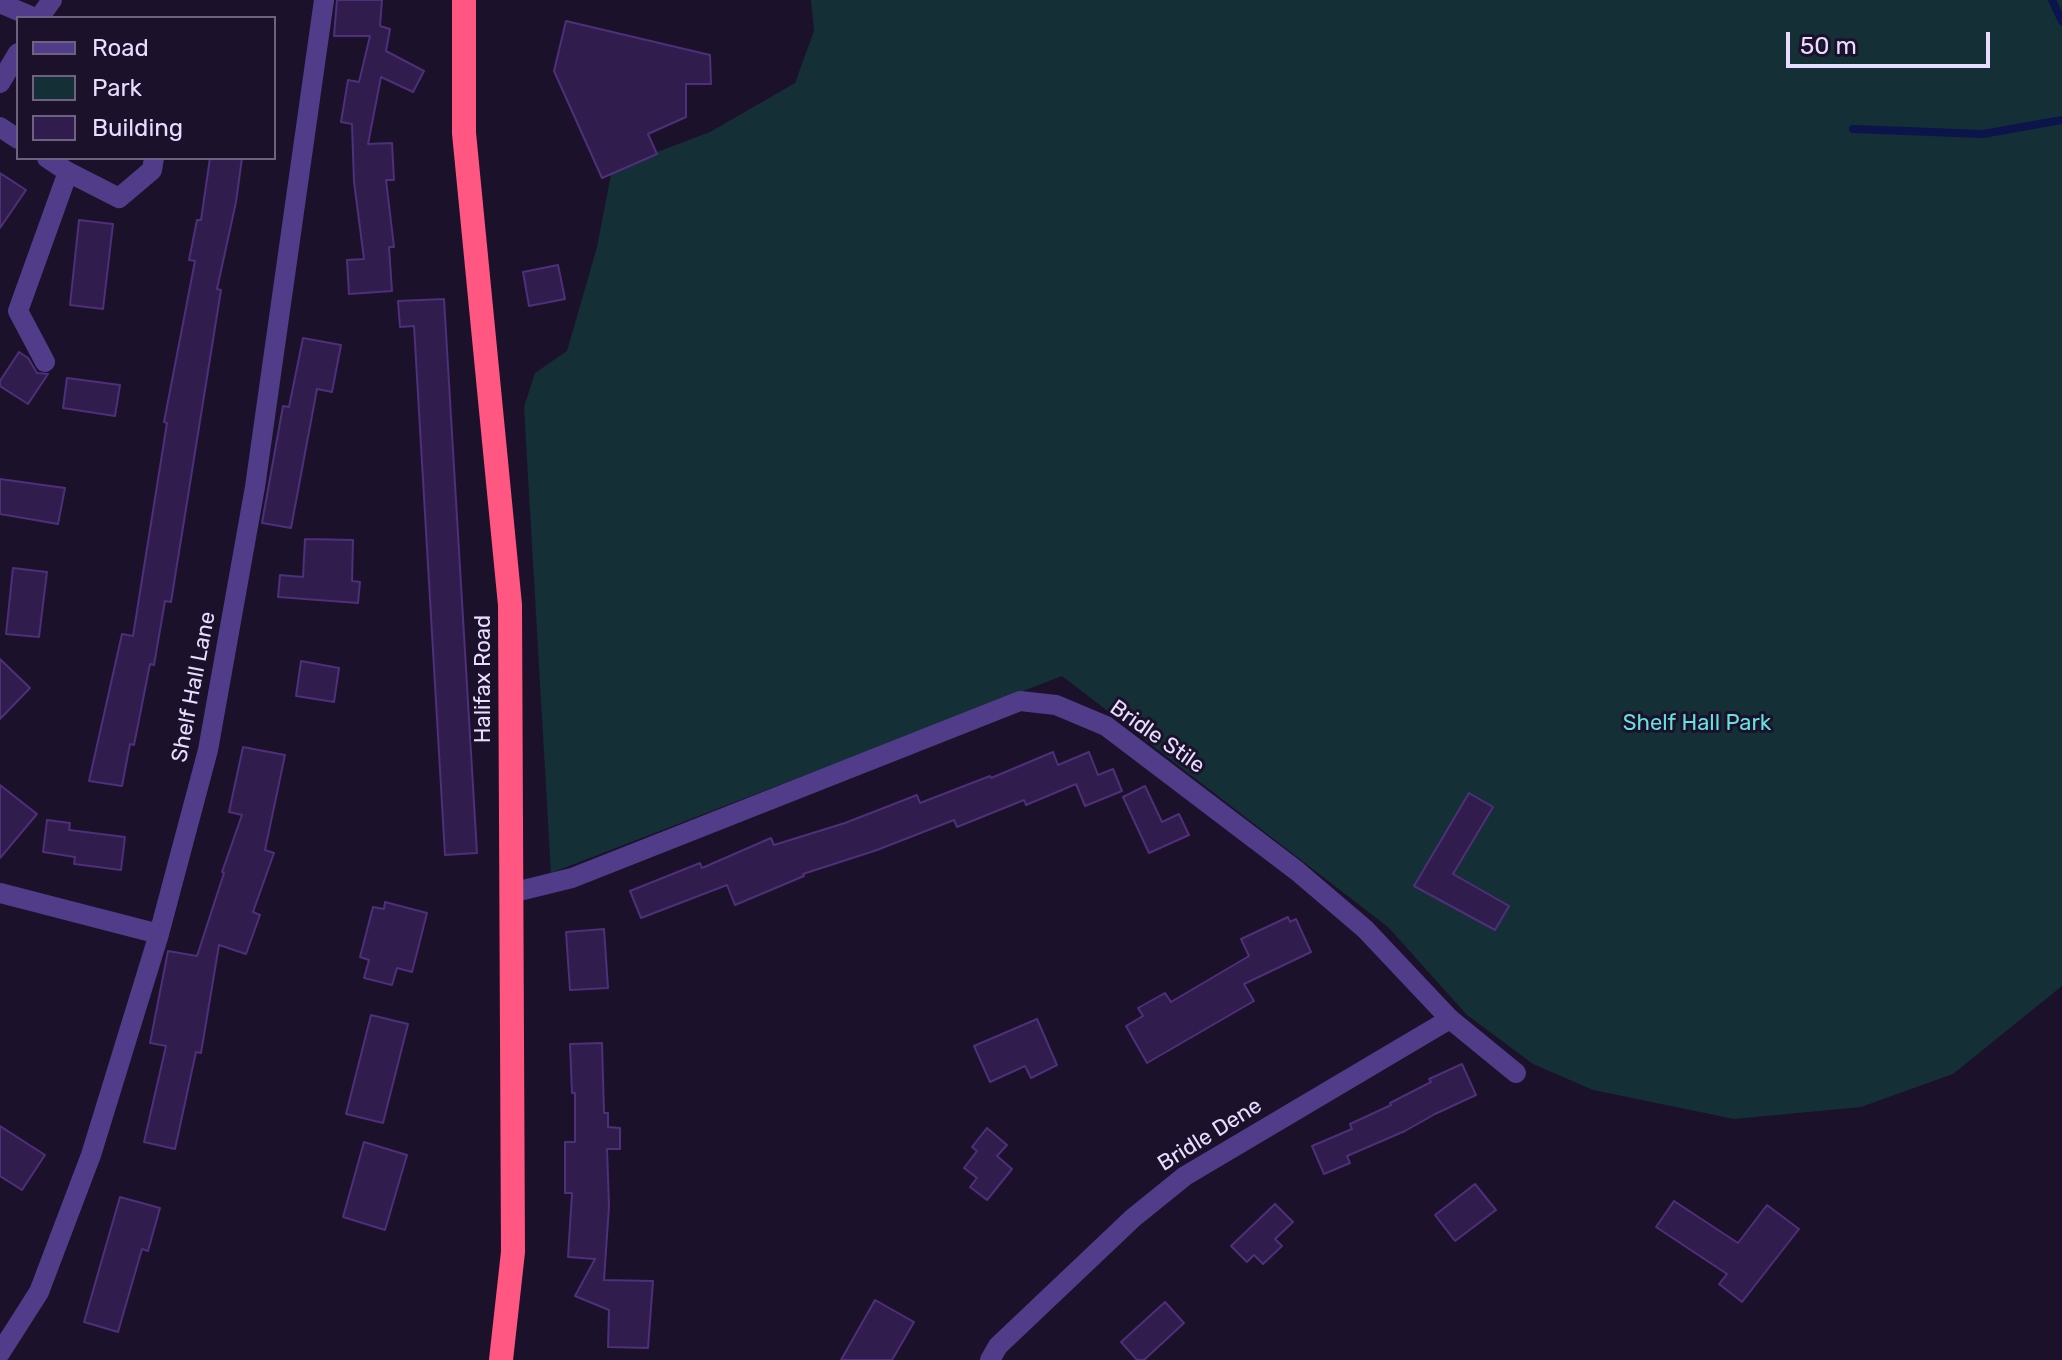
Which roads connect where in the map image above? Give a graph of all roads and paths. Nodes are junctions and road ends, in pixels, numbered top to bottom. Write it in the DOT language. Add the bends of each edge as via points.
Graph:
graph roads {
  1 [pos="52,0"];
  2 [pos="324,0"];
  3 [pos="464,0"];
  4 [pos="0,3"];
  5 [pos="32,16"];
  6 [pos="39,16"];
  7 [pos="16,56"];
  8 [pos="0,83"];
  9 [pos="50,160"];
  10 [pos="154,160"];
  11 [pos="68,172"];
  12 [pos="45,362"];
  13 [pos="0,893"];
  14 [pos="511,893"];
  15 [pos="159,934"];
  16 [pos="1450,1019"];
  17 [pos="1516,1073"];
  18 [pos="0,1353"];
  19 [pos="501,1360"];
  20 [pos="990,1360"];
  1 -- 6 [label="street"];
  2 -- 15 [label="street, Shelf Hall Lane" via="293,230 208,750"];
  3 -- 14 [label="highway, Halifax Road" via="464,133 510,605"];
  4 -- 5 [label="street"];
  7 -- 8 [label="street"];
  9 -- 11 [label="street"];
  10 -- 11 [label="street" via="152,170 119,198"];
  11 -- 12 [label="street" via="18,311"];
  13 -- 15 [label="street"];
  14 -- 16 [label="street, Bridle Stile" via="572,878 1020,701 1056,705 1106,726 1297,871 1365,929"];
  14 -- 19 [label="highway, Halifax Road" via="513,1252"];
  15 -- 18 [label="street, Shelf Hall Lane" via="39,1292"];
  16 -- 17 [label="street, Bridle Stile"];
  16 -- 20 [label="street, Bridle Dene" via="1185,1176 1133,1218 998,1346"];
}
